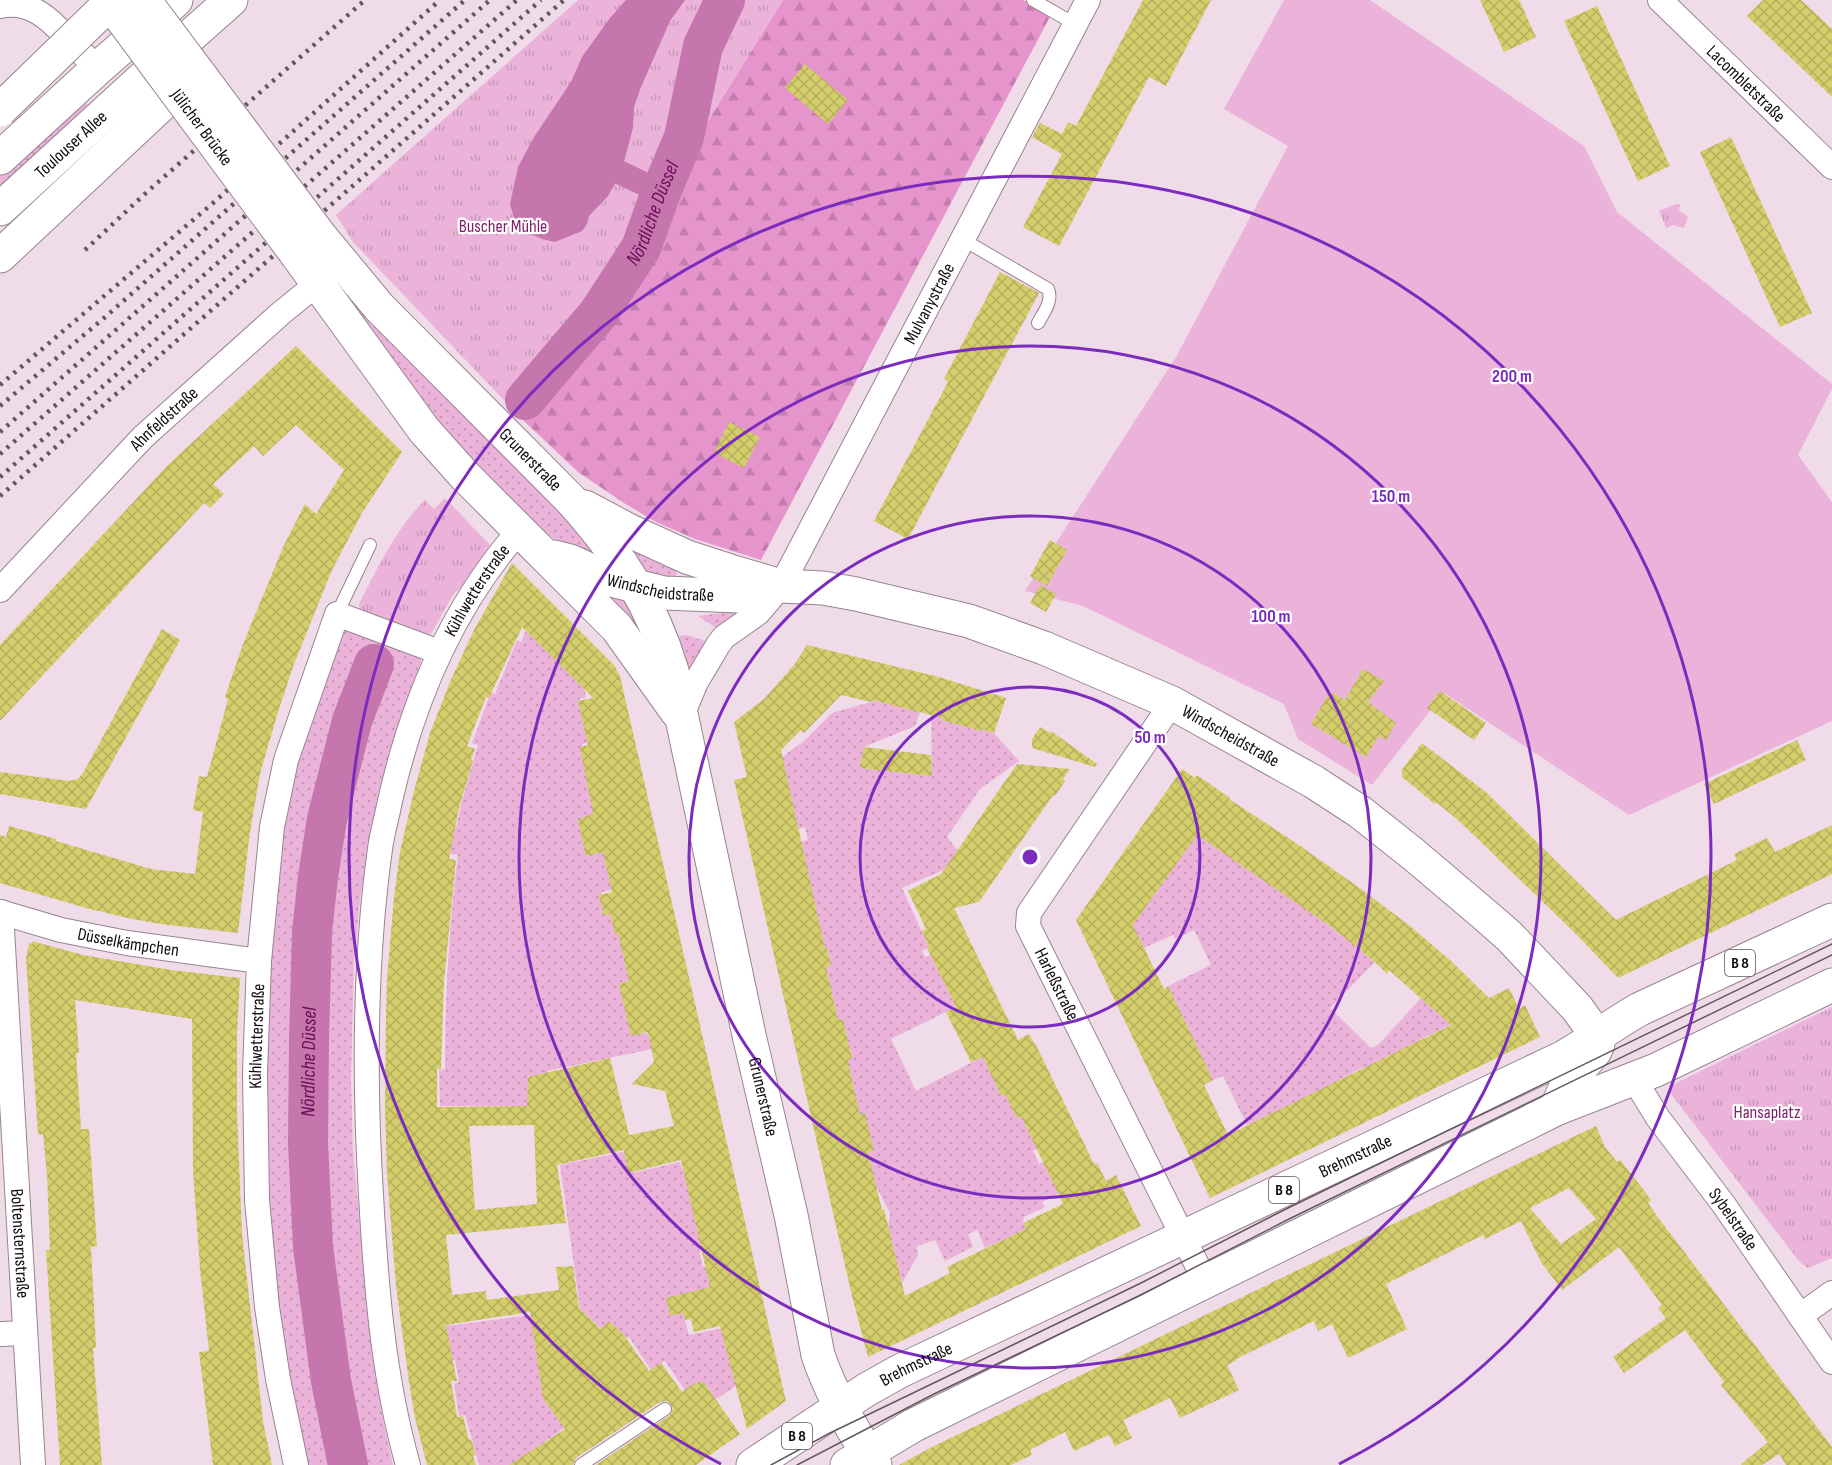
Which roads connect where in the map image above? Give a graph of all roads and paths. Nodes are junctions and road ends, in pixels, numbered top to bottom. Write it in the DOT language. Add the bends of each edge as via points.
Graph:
graph roads {
  1 [pos="144,0"];
  2 [pos="176,0"];
  3 [pos="231,0"];
  4 [pos="1033,0"];
  5 [pos="1088,0"];
  6 [pos="1660,0"];
  7 [pos="108,2"];
  8 [pos="0,6"];
  9 [pos="1075,24"];
  10 [pos="97,69"];
  11 [pos="142,79"];
  12 [pos="176,91"];
  13 [pos="0,110"];
  14 [pos="0,159"];
  15 [pos="1832,167"];
  16 [pos="0,209"];
  17 [pos="962,239"];
  18 [pos="309,246"];
  19 [pos="0,256"];
  20 [pos="342,263"];
  21 [pos="317,284"];
  22 [pos="1038,323"];
  23 [pos="570,499"];
  24 [pos="519,531"];
  25 [pos="370,545"];
  26 [pos="543,555"];
  27 [pos="782,586"];
  28 [pos="637,587"];
  29 [pos="0,590"];
  30 [pos="337,614"];
  31 [pos="439,652"];
  32 [pos="1172,703"];
  33 [pos="681,718"];
  34 [pos="1,912"];
  35 [pos="1832,920"];
  36 [pos="259,961"];
  37 [pos="1832,985"];
  38 [pos="1597,1036"];
  39 [pos="1634,1079"];
  40 [pos="1556,1109"];
  41 [pos="7,1123"];
  42 [pos="1183,1238"];
  43 [pos="1205,1281"];
  44 [pos="1832,1293"];
  45 [pos="1800,1316"];
  46 [pos="25,1333"];
  47 [pos="0,1334"];
  48 [pos="1832,1362"];
  49 [pos="841,1406"];
  50 [pos="665,1409"];
  51 [pos="863,1461"];
  52 [pos="33,1465"];
  53 [pos="296,1465"];
  54 [pos="408,1465"];
  55 [pos="580,1465"];
  56 [pos="753,1465"];
  1 -- 18 [label="main road, Jülicher Brücke, bridge"];
  2 -- 10 [label="main road, Toulouser Allee"];
  3 -- 11 [label="main road, Toulouser Allee"];
  4 -- 9 [label="lane"];
  5 -- 9 [label="street, Mulvanystraße"];
  6 -- 15 [label="street, Lacombletstraße"];
  7 -- 12 [label="main road, Jülicher Brücke, bridge"];
  7 -- 13 [label="main road, bridge"];
  8 -- 10 [label="street" via="21,2 36,8"];
  9 -- 17 [label="street, Mulvanystraße"];
  10 -- 11 [label="main road" via="119,83"];
  10 -- 14 [label="main road, Toulouser Allee"];
  11 -- 16 [label="main road, Toulouser Allee"];
  12 -- 18 [label="main road, Jülicher Brücke, bridge"];
  12 -- 19 [label="main road"];
  17 -- 22 [label="lane" via="1048,289 1050,300"];
  17 -- 27 [label="street, Mulvanystraße"];
  18 -- 20 [label="main road, Grunerstraße"];
  18 -- 21 [label="main road, Grunerstraße"];
  20 -- 21 [label="street, Ahnfeldstraße"];
  20 -- 23 [label="main road, Grunerstraße" via="387,315"];
  21 -- 24 [label="main road, Grunerstraße" via="424,430"];
  21 -- 29 [label="street, Ahnfeldstraße" via="143,437"];
  23 -- 27 [label="main road, Windscheidstraße" via="687,557"];
  23 -- 28 [label="main road, Grunerstraße" via="612,548"];
  24 -- 26 [label="main road, Grunerstraße"];
  24 -- 31 [label="street, Kühlwetterstraße" via="472,594"];
  25 -- 30 [label="lane, Kühlwetterstraße"];
  26 -- 28 [label="main road, Windscheidstraße" via="570,561"];
  26 -- 33 [label="main road, Grunerstraße" via="617,628"];
  27 -- 28 [label="main road, Windscheidstraße" via="738,596 664,593"];
  27 -- 32 [label="main road, Windscheidstraße" via="856,594 969,621 1044,648"];
  27 -- 33 [label="street" via="758,613 724,637 696,682"];
  28 -- 33 [label="main road, Grunerstraße" via="666,650"];
  30 -- 31 [label="street, Kühlwetterstraße"];
  30 -- 36 [label="street, Kühlwetterstraße" via="286,760 272,827"];
  31 -- 54 [label="street, Kühlwetterstraße" via="396,773 380,847 366,1025 376,1280 387,1373"];
  32 -- 38 [label="main road, Windscheidstraße" via="1360,812 1509,936 1577,1008"];
  32 -- 42 [label="street, Harleßstraße" via="1029,913 1028,926"];
  33 -- 49 [label="main road, Grunerstraße" via="748,1035 791,1215 818,1355"];
  34 -- 36 [label="street, Düsselkämpchen" via="61,930 128,943"];
  34 -- 41 [label="street, Boltensternstraße"];
  35 -- 38 [label="main road, Brehmstraße / B 8" via="1640,1010"];
  36 -- 53 [label="street, Kühlwetterstraße" via="255,1074 257,1200 267,1307"];
  37 -- 39 [label="main road"];
  38 -- 40 [label="main road" via="1595,1051 1567,1084"];
  38 -- 42 [label="main road, Brehmstraße / B 8" via="1562,1058"];
  39 -- 40 [label="main road"];
  39 -- 45 [label="street, Sybelstraße"];
  40 -- 43 [label="main road"];
  41 -- 46 [label="street, Boltensternstraße"];
  42 -- 43 [label="street, Harleßstraße"];
  42 -- 49 [label="main road, Brehmstraße / B 8" via="929,1357"];
  43 -- 51 [label="main road" via="914,1425"];
  44 -- 45 [label="street"];
  45 -- 48 [label="street, Sybelstraße"];
  46 -- 47 [label="street"];
  46 -- 52 [label="street, Boltensternstraße"];
  49 -- 51 [label="main road, Grunerstraße"];
  49 -- 56 [label="main road, Brehmstraße / B 8"];
  50 -- 55 [label="lane"];
}
